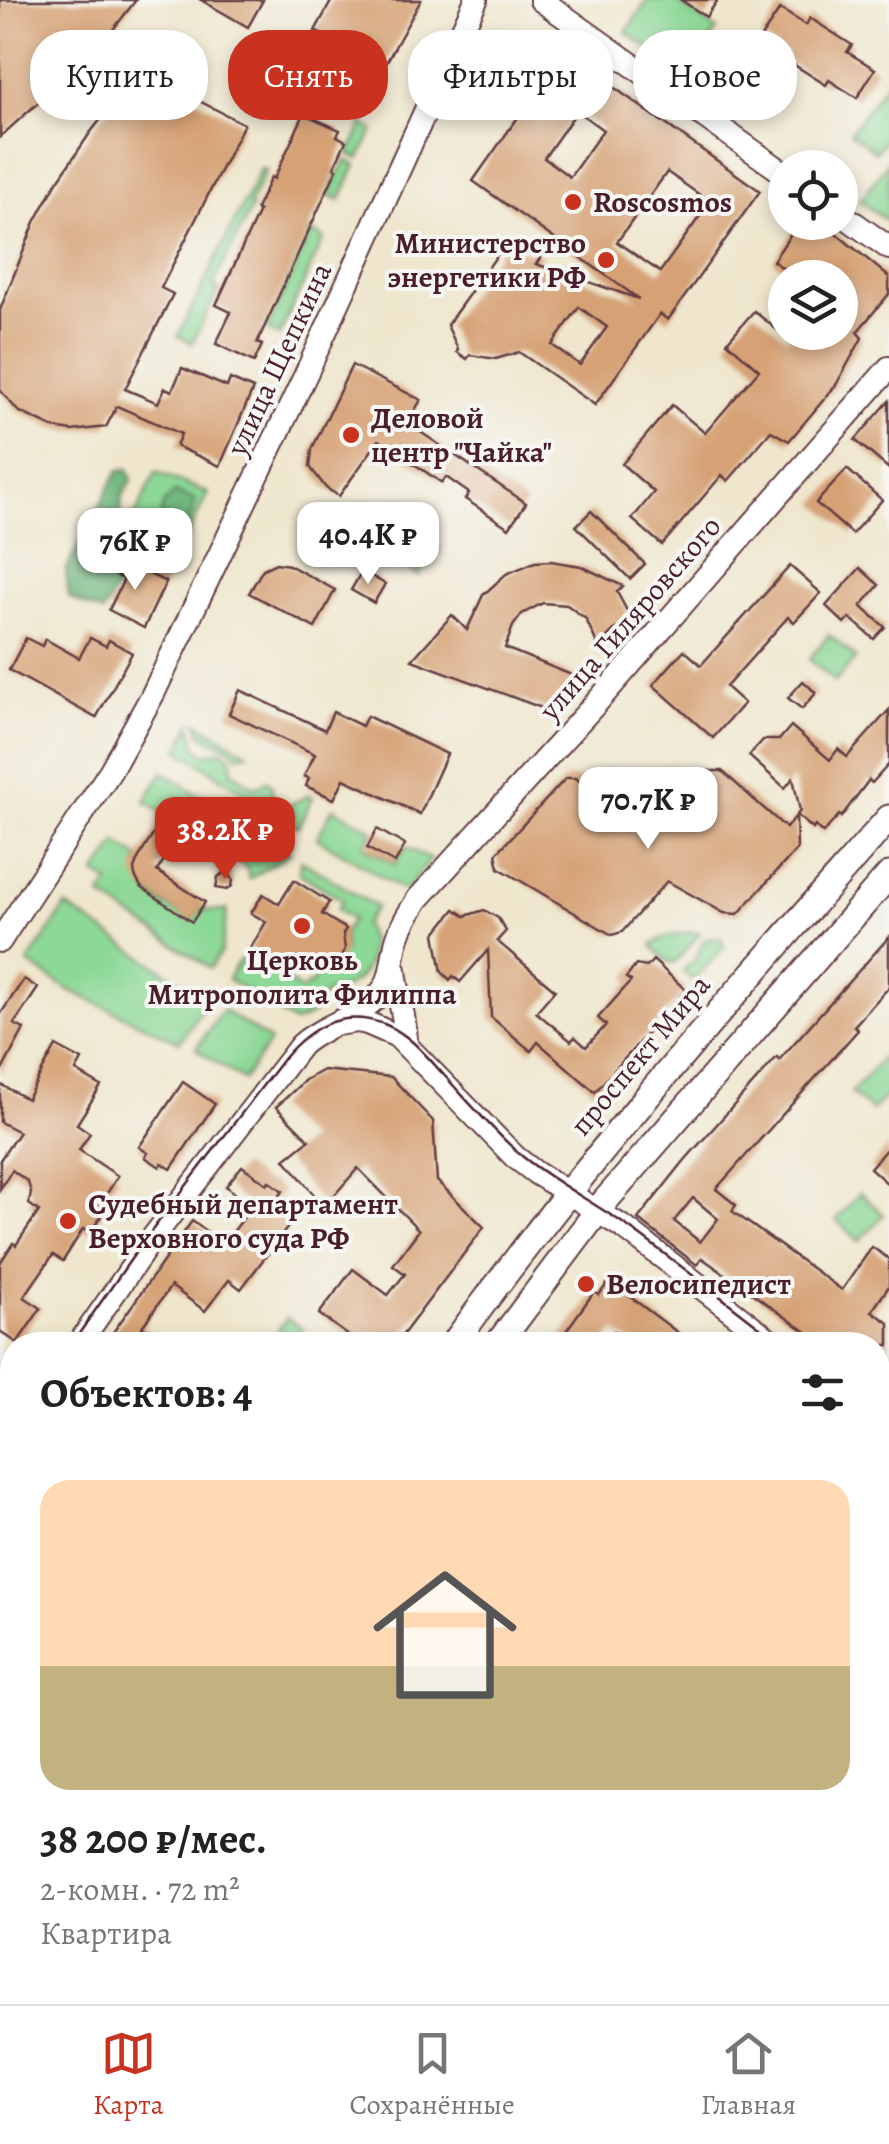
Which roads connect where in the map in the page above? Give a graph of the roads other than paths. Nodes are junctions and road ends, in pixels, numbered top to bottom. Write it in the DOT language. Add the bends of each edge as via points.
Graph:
graph roads {
  1 [pos="476,0"];
  2 [pos="541,0"];
  3 [pos="768,162"];
  4 [pos="858,226"];
  5 [pos="889,248"];
  6 [pos="889,368"];
  7 [pos="889,818"];
  8 [pos="889,875"];
  9 [pos="0,941"];
  10 [pos="394,962"];
  11 [pos="329,1026"];
  12 [pos="406,1043"];
  13 [pos="568,1193"];
  14 [pos="597,1212"];
  15 [pos="87,1332"];
  16 [pos="463,1332"];
  17 [pos="508,1332"];
  18 [pos="759,1332"];
  1 -- 9 [label="street, улица Щепкина" via="153,694"];
  2 -- 3 [label="street"];
  4 -- 5 [label="street"];
  6 -- 10 [label="street, улица Гиляровского" via="418,899 402,926"];
  7 -- 13 [label="main road, проспект Мира"];
  8 -- 14 [label="main road"];
  10 -- 11 [label="street, улица Гиляровского" via="378,996"];
  10 -- 12 [label="street, улица Гиляровского"];
  11 -- 12 [label="street" via="367,1023"];
  11 -- 15 [label="street, улица Гиляровского" via="287,1061"];
  12 -- 13 [label="street" via="515,1158"];
  13 -- 14 [label="street"];
  13 -- 16 [label="main road, проспект Мира"];
  14 -- 17 [label="main road"];
  14 -- 18 [label="street"];
}
